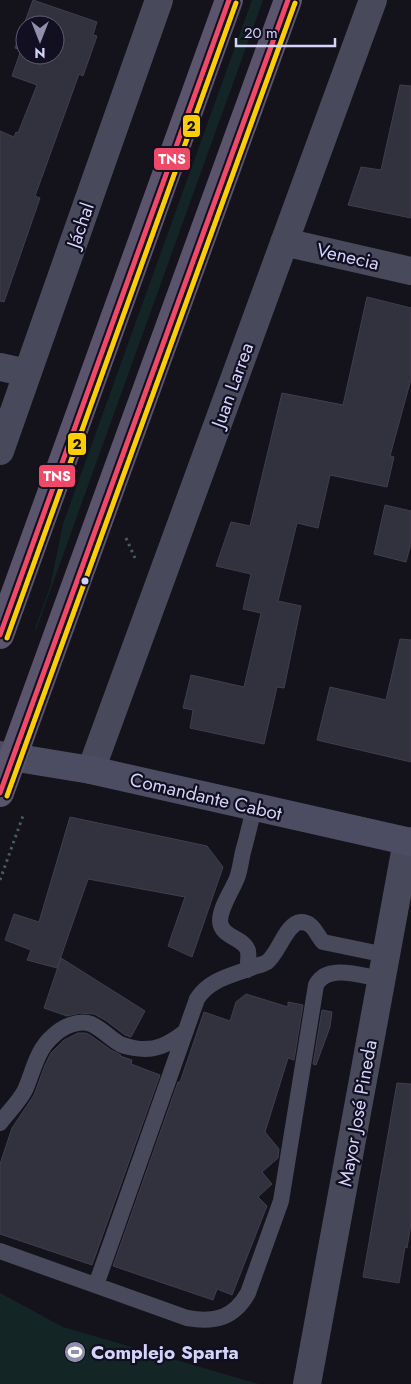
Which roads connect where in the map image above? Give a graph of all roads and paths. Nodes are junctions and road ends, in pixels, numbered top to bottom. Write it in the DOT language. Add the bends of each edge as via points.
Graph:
graph roads {
  1 [pos="159,0"];
  2 [pos="229,0"];
  3 [pos="288,0"];
  4 [pos="373,0"];
  5 [pos="284,242"];
  6 [pos="411,271"];
  7 [pos="0,368"];
  8 [pos="27,373"];
  9 [pos="0,451"];
  10 [pos="124,532"];
  11 [pos="136,562"];
  12 [pos="0,635"];
  13 [pos="6,756"];
  14 [pos="91,770"];
  15 [pos="0,793"];
  16 [pos="26,806"];
  17 [pos="254,807"];
  18 [pos="409,842"];
  19 [pos="0,880"];
  20 [pos="384,967"];
  21 [pos="247,970"];
  22 [pos="186,1031"];
  23 [pos="0,1123"];
  24 [pos="0,1251"];
  25 [pos="96,1286"];
  26 [pos="307,1384"];
  1 -- 8 [label="street, Jáchal"];
  2 -- 12 [label="main road"];
  3 -- 13 [label="main road"];
  4 -- 5 [label="street, Juan Larrea"];
  5 -- 6 [label="street, Venecia"];
  5 -- 14 [label="street, Juan Larrea"];
  7 -- 8 [label="street"];
  8 -- 9 [label="street, Jáchal"];
  10 -- 11 [label="path"];
  13 -- 14 [label="main road, Comandante Cabot"];
  13 -- 15 [label="main road"];
  14 -- 17 [label="main road, Comandante Cabot"];
  16 -- 19 [label="path"];
  17 -- 18 [label="main road, Comandante Cabot"];
  17 -- 21 [label="lane" via="237,878 220,921 225,932 246,946"];
  18 -- 20 [label="street, Mayor José Pineda"];
  20 -- 21 [label="lane" via="322,942 312,926 302,922 290,929 267,962"];
  20 -- 25 [label="lane" via="337,971 318,980 281,1200 242,1303 217,1319 196,1320"];
  20 -- 26 [label="street, Mayor José Pineda"];
  21 -- 22 [label="lane" via="207,986 197,999"];
  22 -- 23 [label="lane" via="164,1046 143,1050 125,1046 91,1024 83,1022 68,1026 53,1035 44,1046 20,1100"];
  22 -- 25 [label="lane"];
  24 -- 25 [label="lane"];
}
